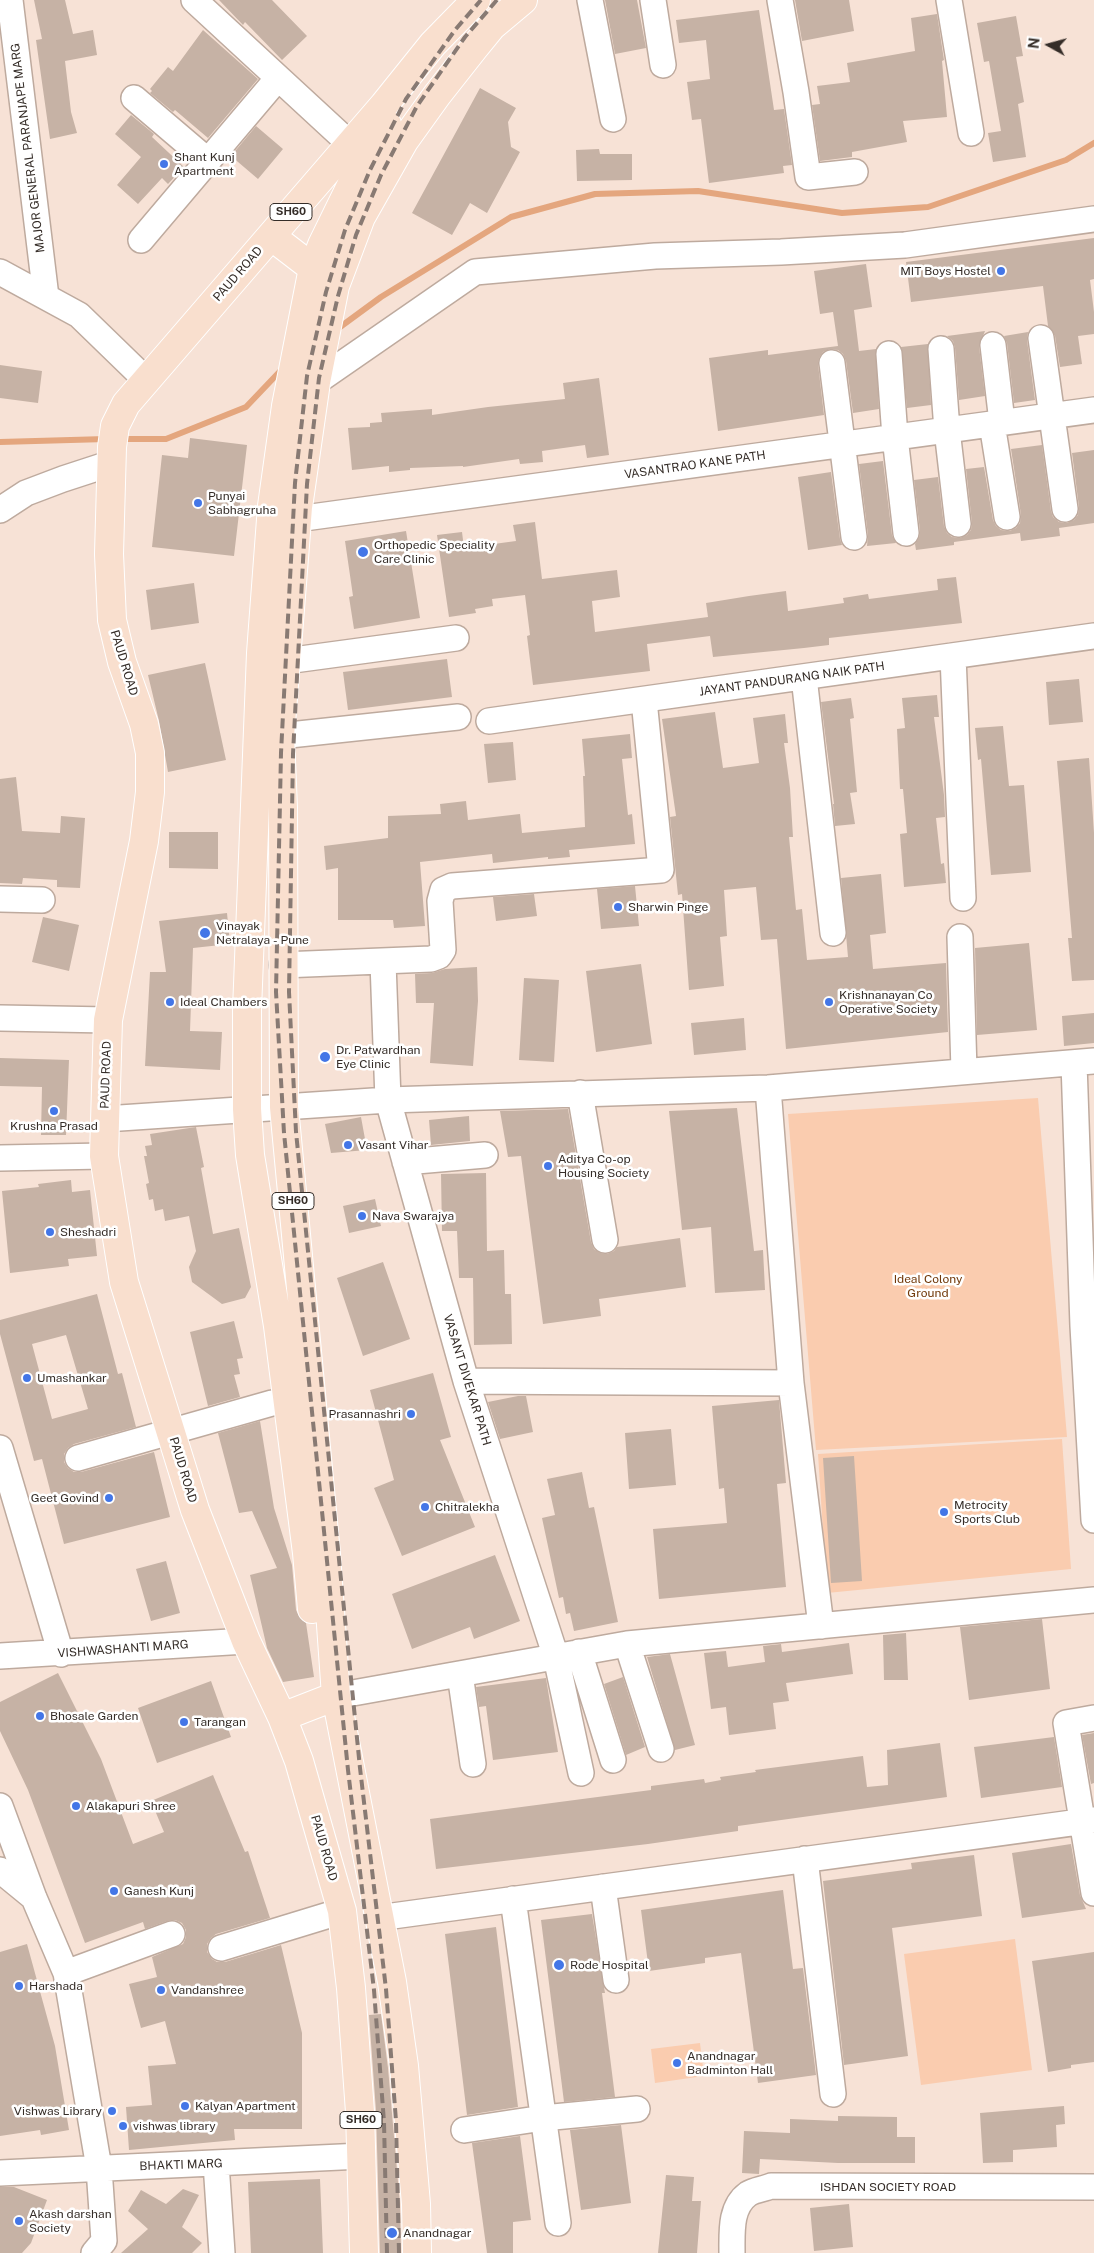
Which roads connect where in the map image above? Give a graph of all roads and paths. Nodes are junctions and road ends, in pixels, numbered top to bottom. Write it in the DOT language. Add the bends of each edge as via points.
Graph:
graph roads {
  1 [pos="10,0"];
  2 [pos="194,0"];
  3 [pos="476,0"];
  4 [pos="523,0"];
  5 [pos="590,0"];
  6 [pos="653,0"];
  7 [pos="780,0"];
  8 [pos="949,0"];
  9 [pos="663,65"];
  10 [pos="278,78"];
  11 [pos="10,82"];
  12 [pos="134,98"];
  13 [pos="424,113"];
  14 [pos="613,119"];
  15 [pos="972,133"];
  16 [pos="350,144"];
  17 [pos="208,161"];
  18 [pos="855,172"];
  19 [pos="1094,219"];
  20 [pos="271,236"];
  21 [pos="141,240"];
  22 [pos="313,268"];
  23 [pos="0,272"];
  24 [pos="332,296"];
  25 [pos="46,297"];
  26 [pos="1041,338"];
  27 [pos="993,345"];
  28 [pos="942,349"];
  29 [pos="889,354"];
  30 [pos="832,363"];
  31 [pos="309,377"];
  32 [pos="146,380"];
  33 [pos="1094,410"];
  34 [pos="1051,416"];
  35 [pos="997,423"];
  36 [pos="947,430"];
  37 [pos="895,437"];
  38 [pos="842,444"];
  39 [pos="113,446"];
  40 [pos="1065,509"];
  41 [pos="0,510"];
  42 [pos="1007,518"];
  43 [pos="297,519"];
  44 [pos="958,524"];
  45 [pos="906,533"];
  46 [pos="854,537"];
  47 [pos="1094,636"];
  48 [pos="456,638"];
  49 [pos="954,656"];
  50 [pos="286,661"];
  51 [pos="804,677"];
  52 [pos="644,700"];
  53 [pos="458,717"];
  54 [pos="489,721"];
  55 [pos="280,736"];
  56 [pos="963,898"];
  57 [pos="0,900"];
  58 [pos="42,900"];
  59 [pos="833,933"];
  60 [pos="960,937"];
  61 [pos="383,962"];
  62 [pos="282,965"];
  63 [pos="0,1018"];
  64 [pos="108,1020"];
  65 [pos="1084,1062"];
  66 [pos="964,1071"];
  67 [pos="768,1088"];
  68 [pos="580,1093"];
  69 [pos="388,1100"];
  70 [pos="284,1107"];
  71 [pos="247,1109"];
  72 [pos="105,1119"];
  73 [pos="104,1156"];
  74 [pos="485,1156"];
  75 [pos="0,1158"];
  76 [pos="405,1162"];
  77 [pos="604,1240"];
  78 [pos="1089,1326"];
  79 [pos="466,1381"];
  80 [pos="791,1383"];
  81 [pos="272,1402"];
  82 [pos="170,1431"];
  83 [pos="0,1448"];
  84 [pos="78,1458"];
  85 [pos="1094,1520"];
  86 [pos="1094,1600"];
  87 [pos="821,1626"];
  88 [pos="246,1641"];
  89 [pos="627,1644"];
  90 [pos="61,1654"];
  91 [pos="568,1654"];
  92 [pos="0,1656"];
  93 [pos="460,1674"];
  94 [pos="328,1699"];
  95 [pos="282,1717"];
  96 [pos="1094,1718"];
  97 [pos="661,1749"];
  98 [pos="613,1760"];
  99 [pos="473,1764"];
  100 [pos="581,1773"];
  101 [pos="0,1806"];
  102 [pos="1088,1820"];
  103 [pos="805,1859"];
  104 [pos="0,1870"];
  105 [pos="603,1887"];
  106 [pos="1094,1893"];
  107 [pos="34,1898"];
  108 [pos="513,1899"];
  109 [pos="342,1911"];
  110 [pos="378,1918"];
  111 [pos="172,1934"];
  112 [pos="221,1948"];
  113 [pos="66,1973"];
  114 [pos="616,1980"];
  115 [pos="833,2094"];
  116 [pos="637,2109"];
  117 [pos="543,2118"];
  118 [pos="464,2130"];
  119 [pos="362,2156"];
  120 [pos="216,2163"];
  121 [pos="99,2168"];
  122 [pos="0,2172"];
  123 [pos="1094,2187"];
  124 [pos="558,2223"];
  125 [pos="100,2249"];
  126 [pos="222,2253"];
  127 [pos="364,2253"];
  128 [pos="417,2253"];
  129 [pos="732,2253"];
  1 -- 11 [label="street, MAJOR GENERAL PARANJAPE MARG"];
  2 -- 10 [label="street"];
  3 -- 16 [label="main road, PAUD ROAD / SH60" via="433,44"];
  4 -- 13 [label="main road, SH60" via="492,26"];
  5 -- 14 [label="street"];
  6 -- 9 [label="street"];
  7 -- 18 [label="street" via="808,177"];
  8 -- 15 [label="street"];
  10 -- 16 [label="street"];
  10 -- 17 [label="street"];
  11 -- 25 [label="street, MAJOR GENERAL PARANJAPE MARG"];
  12 -- 17 [label="street"];
  13 -- 22 [label="main road" via="408,112 392,117 370,147"];
  13 -- 24 [label="main road, SH60" via="404,141 361,217"];
  16 -- 20 [label="main road, PAUD ROAD / SH60"];
  17 -- 21 [label="street"];
  19 -- 31 [label="street" via="905,245 655,256 475,272"];
  20 -- 22 [label="main road"];
  20 -- 32 [label="main road, PAUD ROAD / SH60"];
  22 -- 24 [label="main road"];
  22 -- 31 [label="main road" via="296,346"];
  23 -- 25 [label="street"];
  24 -- 31 [label="main road, SH60"];
  25 -- 32 [label="street" via="79,315"];
  26 -- 34 [label="street"];
  27 -- 35 [label="street"];
  28 -- 36 [label="street"];
  29 -- 37 [label="street"];
  30 -- 38 [label="street"];
  31 -- 43 [label="main road, SH60"];
  31 -- 71 [label="main road" via="272,506 261,653 246,1010"];
  32 -- 39 [label="main road, PAUD ROAD / SH60" via="126,404"];
  33 -- 34 [label="street, VASANTRAO KANE PATH"];
  34 -- 35 [label="street, VASANTRAO KANE PATH"];
  34 -- 40 [label="street"];
  35 -- 36 [label="street, VASANTRAO KANE PATH"];
  35 -- 42 [label="street"];
  36 -- 37 [label="street, VASANTRAO KANE PATH"];
  36 -- 44 [label="street"];
  37 -- 38 [label="street, VASANTRAO KANE PATH"];
  37 -- 45 [label="street"];
  38 -- 43 [label="street, VASANTRAO KANE PATH"];
  38 -- 46 [label="street"];
  39 -- 41 [label="street" via="63,479 26,493"];
  39 -- 64 [label="main road, PAUD ROAD / SH60" via="109,554 112,620 122,662 144,724 150,753 150,792 144,841"];
  43 -- 50 [label="main road, SH60"];
  47 -- 49 [label="street, JAYANT PANDURANG NAIK PATH"];
  48 -- 50 [label="street"];
  49 -- 51 [label="street, JAYANT PANDURANG NAIK PATH"];
  49 -- 56 [label="street"];
  50 -- 55 [label="main road, SH60"];
  51 -- 52 [label="street, JAYANT PANDURANG NAIK PATH"];
  51 -- 59 [label="street"];
  52 -- 54 [label="street, JAYANT PANDURANG NAIK PATH"];
  52 -- 61 [label="street" via="661,870 452,886 442,890 444,950 439,956"];
  53 -- 55 [label="street"];
  55 -- 62 [label="main road, SH60"];
  57 -- 58 [label="street"];
  60 -- 66 [label="street"];
  61 -- 62 [label="street"];
  61 -- 69 [label="street, VASANT DIVEKAR PATH"];
  62 -- 70 [label="main road, SH60"];
  63 -- 64 [label="street"];
  64 -- 72 [label="main road, PAUD ROAD / SH60"];
  65 -- 66 [label="street"];
  65 -- 78 [label="street"];
  66 -- 67 [label="street"];
  67 -- 68 [label="street"];
  67 -- 80 [label="street"];
  68 -- 69 [label="street"];
  68 -- 77 [label="street"];
  69 -- 70 [label="street"];
  69 -- 76 [label="street, VASANT DIVEKAR PATH"];
  70 -- 71 [label="street"];
  70 -- 94 [label="main road, SH60" via="326,1554"];
  71 -- 72 [label="street"];
  71 -- 94 [label="main road" via="250,1155 278,1326"];
  72 -- 73 [label="main road, PAUD ROAD / SH60"];
  73 -- 75 [label="street"];
  73 -- 82 [label="main road, PAUD ROAD / SH60" via="124,1282"];
  74 -- 76 [label="street"];
  76 -- 79 [label="street, VASANT DIVEKAR PATH"];
  78 -- 85 [label="street"];
  79 -- 80 [label="street"];
  79 -- 91 [label="street, VASANT DIVEKAR PATH"];
  80 -- 87 [label="street"];
  81 -- 82 [label="street"];
  82 -- 84 [label="street"];
  82 -- 88 [label="main road, PAUD ROAD / SH60" via="195,1510"];
  83 -- 90 [label="street"];
  86 -- 87 [label="street"];
  87 -- 89 [label="street"];
  88 -- 90 [label="street, VISHWASHANTI MARG" via="81,1650"];
  88 -- 95 [label="main road, PAUD ROAD / SH60"];
  89 -- 91 [label="street"];
  89 -- 97 [label="street"];
  90 -- 92 [label="street, VISHWASHANTI MARG"];
  91 -- 93 [label="street"];
  91 -- 98 [label="street"];
  91 -- 100 [label="street"];
  93 -- 94 [label="street"];
  93 -- 99 [label="street"];
  94 -- 95 [label="main road"];
  94 -- 110 [label="main road, SH60" via="359,1810"];
  95 -- 109 [label="main road, PAUD ROAD / SH60" via="299,1761"];
  96 -- 102 [label="street" via="1066,1723"];
  101 -- 107 [label="street"];
  102 -- 103 [label="street"];
  102 -- 106 [label="street"];
  103 -- 105 [label="street"];
  103 -- 115 [label="street"];
  104 -- 107 [label="street"];
  105 -- 108 [label="street"];
  105 -- 114 [label="street"];
  107 -- 113 [label="street"];
  108 -- 110 [label="street"];
  108 -- 117 [label="street"];
  109 -- 112 [label="street"];
  109 -- 119 [label="main road, PAUD ROAD / SH60" via="351,1988"];
  110 -- 128 [label="main road, SH60" via="392,1982 404,2066"];
  111 -- 113 [label="street"];
  113 -- 121 [label="street"];
  116 -- 117 [label="street"];
  117 -- 118 [label="street"];
  117 -- 124 [label="street"];
  119 -- 120 [label="street, BHAKTI MARG"];
  119 -- 127 [label="main road, PAUD ROAD / SH60"];
  120 -- 121 [label="street, BHAKTI MARG"];
  120 -- 126 [label="street"];
  121 -- 122 [label="street, BHAKTI MARG"];
  121 -- 125 [label="street"];
  123 -- 129 [label="street, ISHDAN SOCIETY ROAD" via="771,2186 749,2193 736,2207"];
}
